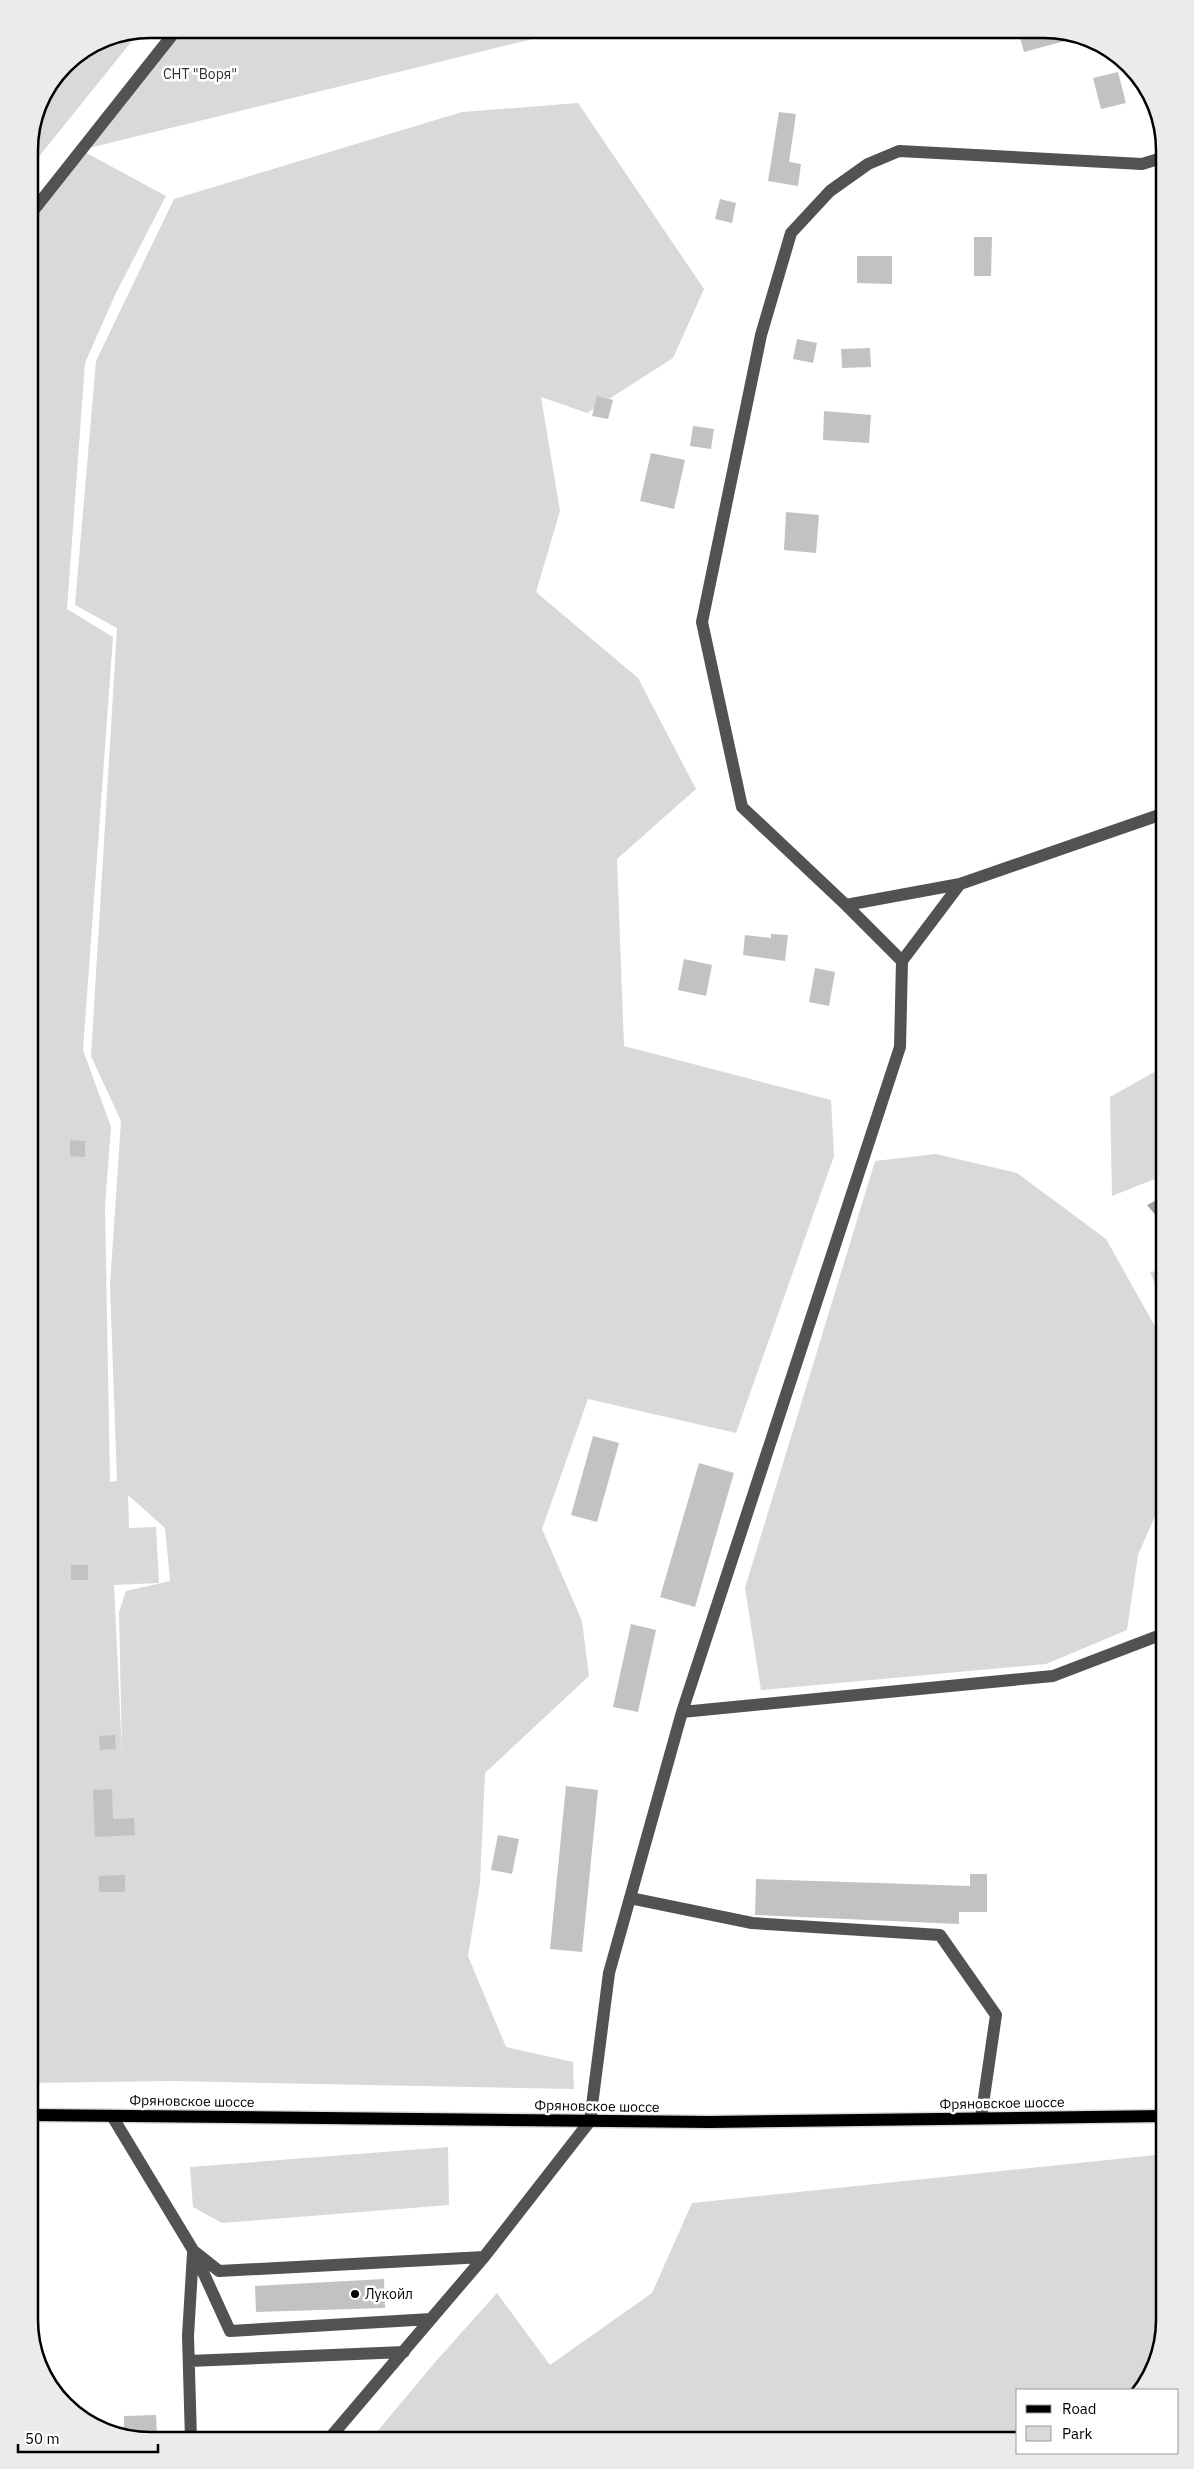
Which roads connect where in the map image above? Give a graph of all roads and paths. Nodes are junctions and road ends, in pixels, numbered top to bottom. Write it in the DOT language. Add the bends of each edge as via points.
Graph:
graph roads {
  1 [pos="170,38"];
  2 [pos="1156,159"];
  3 [pos="38,205"];
  4 [pos="1156,816"];
  5 [pos="960,884"];
  6 [pos="846,905"];
  7 [pos="902,960"];
  8 [pos="1156,1637"];
  9 [pos="682,1712"];
  10 [pos="630,1898"];
  11 [pos="38,2115"];
  12 [pos="112,2116"];
  13 [pos="1156,2116"];
  14 [pos="981,2118"];
  15 [pos="590,2121"];
  16 [pos="193,2250"];
  17 [pos="484,2258"];
  18 [pos="431,2319"];
  19 [pos="404,2352"];
  20 [pos="189,2361"];
  21 [pos="191,2431"];
  22 [pos="336,2431"];
  1 -- 3 [label="street"];
  2 -- 6 [label="street" via="1142,164 899,151 868,164 830,191 791,233 761,335 702,622 742,807"];
  4 -- 5 [label="street"];
  5 -- 6 [label="street"];
  5 -- 7 [label="street"];
  6 -- 7 [label="street"];
  7 -- 9 [label="street" via="900,1047"];
  8 -- 9 [label="street" via="1053,1676"];
  9 -- 10 [label="street"];
  10 -- 14 [label="street" via="752,1923 940,1935 996,2015"];
  10 -- 15 [label="street" via="609,1973"];
  11 -- 12 [label="main road, Фряновское шоссе"];
  12 -- 15 [label="main road, Фряновское шоссе"];
  12 -- 16 [label="street"];
  13 -- 14 [label="main road, Фряновское шоссе"];
  14 -- 15 [label="main road, Фряновское шоссе"];
  15 -- 17 [label="street"];
  16 -- 17 [label="street" via="219,2271"];
  16 -- 18 [label="street" via="230,2331"];
  16 -- 20 [label="street"];
  17 -- 18 [label="street"];
  18 -- 19 [label="street"];
  19 -- 20 [label="street"];
  19 -- 22 [label="street"];
  20 -- 21 [label="street"];
}
